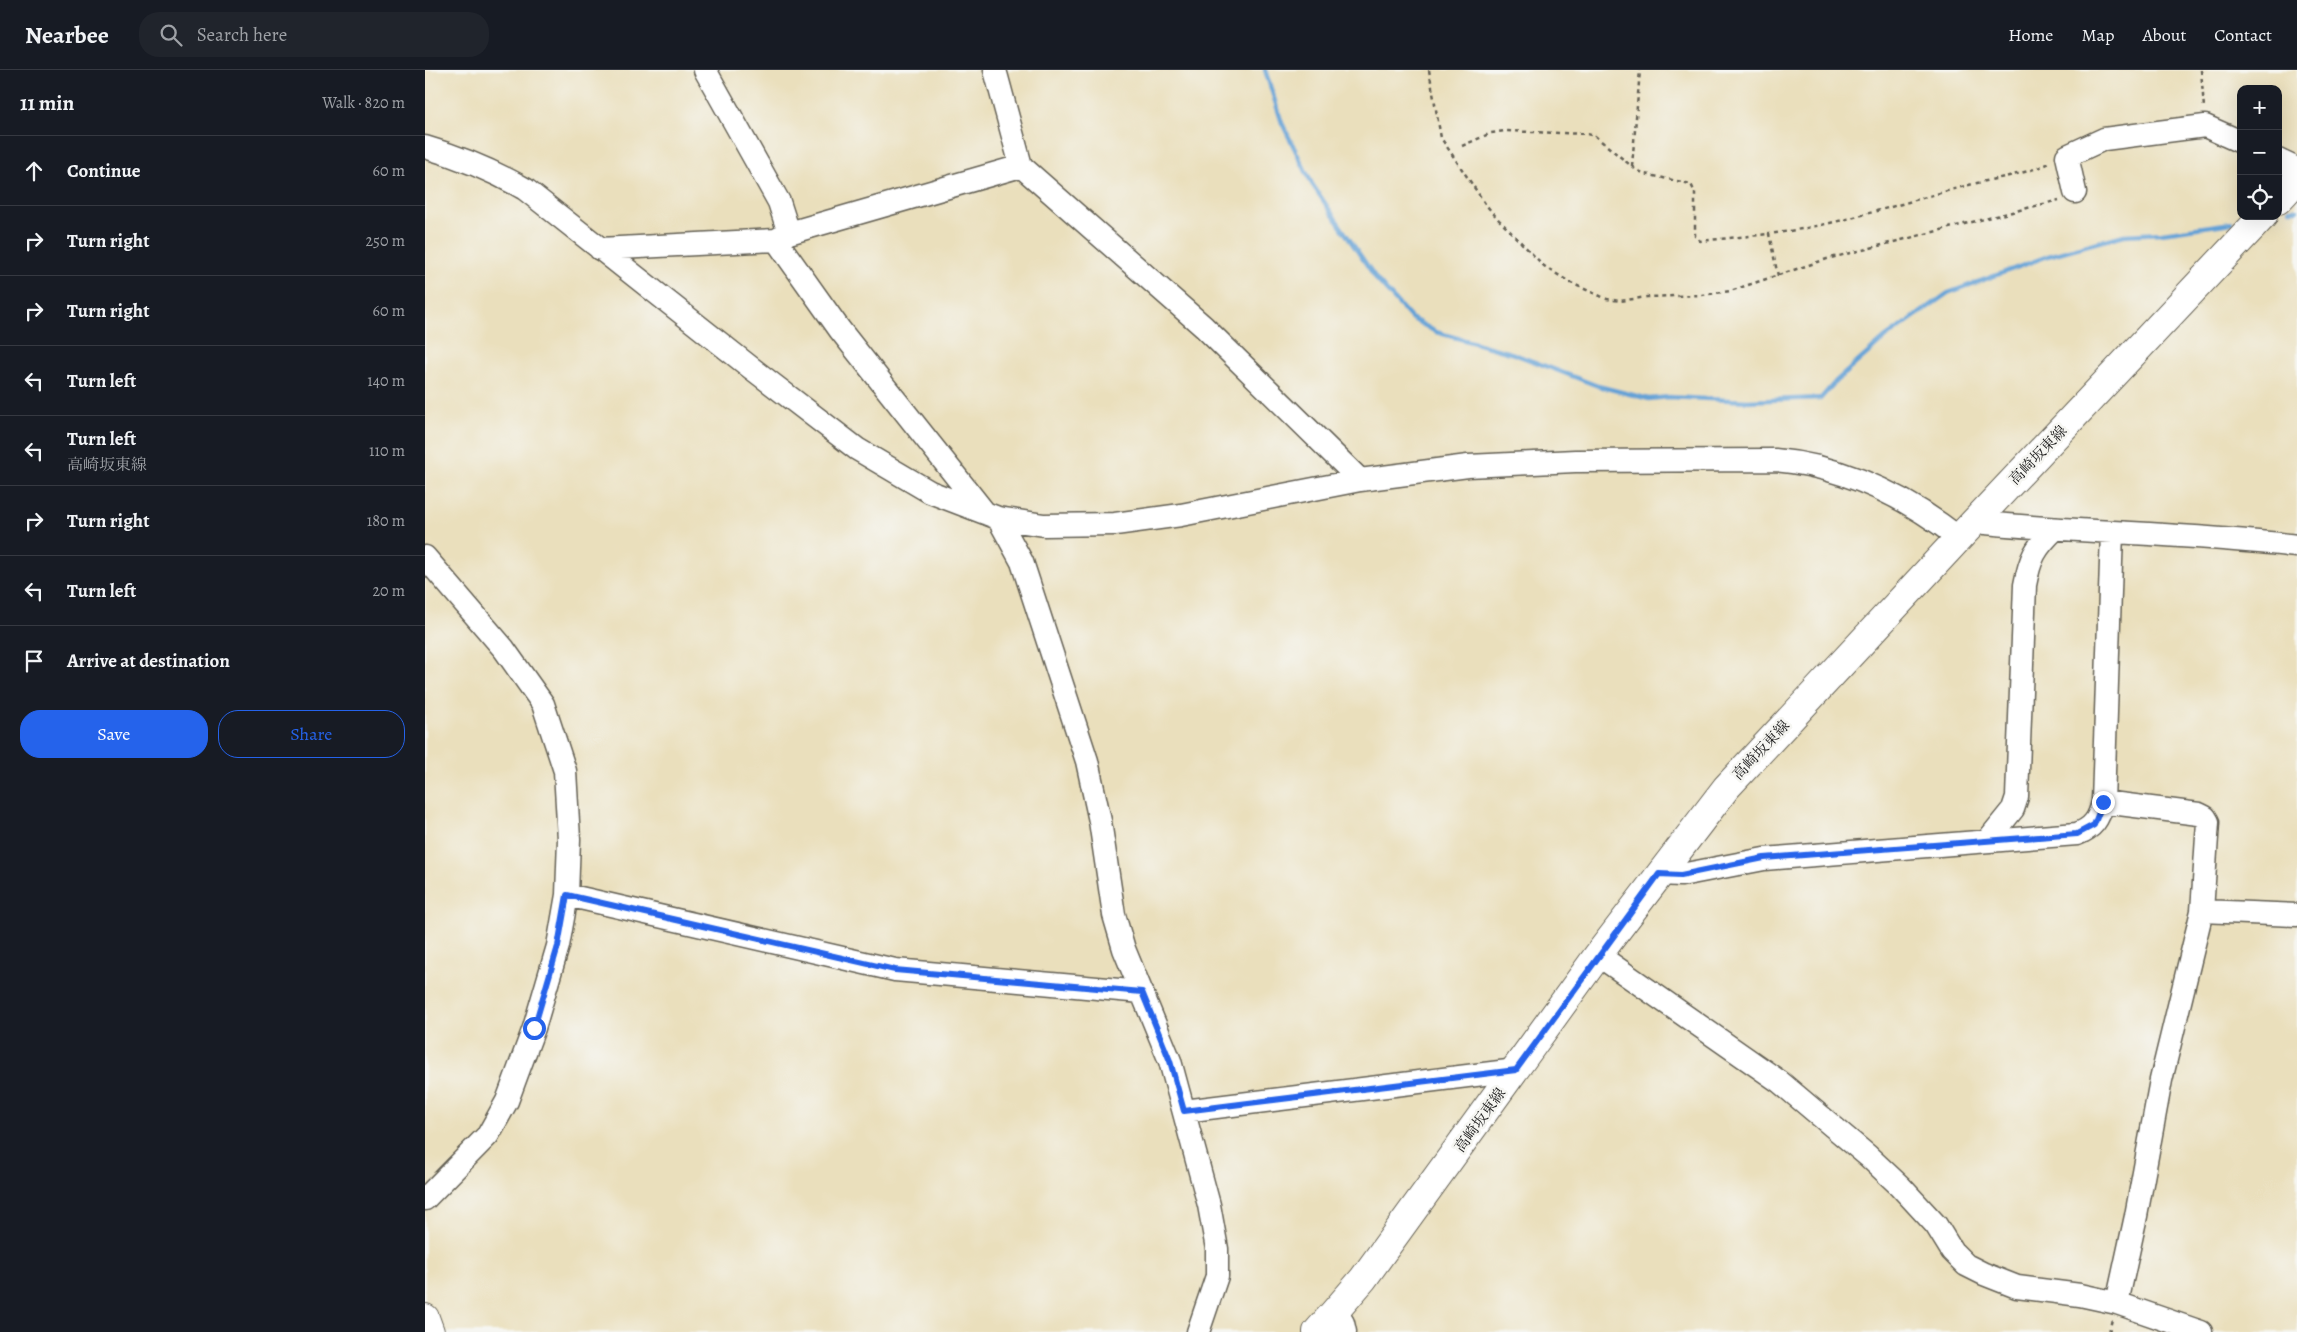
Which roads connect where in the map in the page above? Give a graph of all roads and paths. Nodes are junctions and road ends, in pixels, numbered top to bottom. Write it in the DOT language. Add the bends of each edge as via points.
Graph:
graph roads {
  1 [pos="705,70"];
  2 [pos="995,70"];
  3 [pos="1429,70"];
  4 [pos="1640,70"];
  5 [pos="2201,70"];
  6 [pos="2205,126"];
  7 [pos="2237,140"];
  8 [pos="1462,146"];
  9 [pos="425,147"];
  10 [pos="2067,156"];
  11 [pos="2282,162"];
  12 [pos="1021,166"];
  13 [pos="1632,166"];
  14 [pos="2297,169"];
  15 [pos="2297,180"];
  16 [pos="2075,192"];
  17 [pos="2282,196"];
  18 [pos="2259,220"];
  19 [pos="1769,234"];
  20 [pos="783,237"];
  21 [pos="600,249"];
  22 [pos="1777,276"];
  23 [pos="1360,480"];
  24 [pos="992,516"];
  25 [pos="2055,529"];
  26 [pos="1967,530"];
  27 [pos="2113,532"];
  28 [pos="2297,546"];
  29 [pos="425,557"];
  30 [pos="2103,802"];
  31 [pos="1988,840"];
  32 [pos="1659,874"];
  33 [pos="567,895"];
  34 [pos="2203,911"];
  35 [pos="2297,915"];
  36 [pos="1598,955"];
  37 [pos="1142,992"];
  38 [pos="1516,1070"];
  39 [pos="1184,1111"];
  40 [pos="425,1198"];
  41 [pos="2117,1303"];
  42 [pos="425,1318"];
  43 [pos="1341,1322"];
  44 [pos="430,1332"];
  45 [pos="1198,1332"];
  46 [pos="1317,1332"];
  47 [pos="2201,1332"];
  1 -- 20 [label="street" via="779,202"];
  2 -- 12 [label="street"];
  3 -- 22 [label="path" via="1441,138 1499,220 1544,266 1571,283 1595,295 1620,301 1647,296 1730,291"];
  4 -- 13 [label="path"];
  5 -- 6 [label="path"];
  6 -- 7 [label="street"];
  6 -- 10 [label="street" via="2104,139"];
  8 -- 13 [label="path" via="1505,130 1587,134 1595,136"];
  9 -- 21 [label="street" via="492,171 525,189"];
  10 -- 16 [label="street"];
  10 -- 19 [label="path" via="2034,170 1970,184 1823,226"];
  11 -- 14 [label="street"];
  12 -- 20 [label="street"];
  12 -- 23 [label="street" via="1204,327"];
  13 -- 19 [label="path" via="1645,174 1691,184 1695,193 1695,236 1700,241"];
  15 -- 17 [label="main road"];
  16 -- 22 [label="path" via="2070,197 1827,259"];
  18 -- 26 [label="main road, 高崎坂東線"];
  19 -- 22 [label="path"];
  20 -- 21 [label="street"];
  20 -- 24 [label="street" via="841,330"];
  21 -- 24 [label="street" via="857,448 930,492"];
  23 -- 24 [label="street" via="1181,515 1115,524 1044,525"];
  23 -- 26 [label="street" via="1468,466 1575,461 1727,459 1799,462 1871,484 1929,515"];
  24 -- 37 [label="street" via="1021,562 1087,761 1100,820 1114,915"];
  25 -- 26 [label="street"];
  25 -- 27 [label="street"];
  25 -- 31 [label="street" via="2039,544 2030,561 2025,585 2017,797 2009,816"];
  26 -- 32 [label="main road, 高崎坂東線" via="1726,788"];
  27 -- 28 [label="street"];
  27 -- 30 [label="street"];
  29 -- 33 [label="street" via="504,649 543,704 565,771 569,839"];
  30 -- 31 [label="street" via="2094,825 2077,834"];
  30 -- 34 [label="street" via="2205,817 2208,822"];
  31 -- 32 [label="street" via="1764,858 1681,875"];
  32 -- 36 [label="main road, 高崎坂東線"];
  33 -- 37 [label="street" via="895,970"];
  33 -- 40 [label="street" via="558,946 534,1028 507,1101 488,1135"];
  34 -- 35 [label="street"];
  34 -- 41 [label="street" via="2161,1080"];
  36 -- 38 [label="main road, 高崎坂東線"];
  36 -- 41 [label="street" via="1780,1082 1901,1186 1966,1265 2017,1287"];
  37 -- 39 [label="street" via="1170,1061"];
  38 -- 39 [label="street"];
  38 -- 43 [label="main road, 高崎坂東線" via="1410,1216"];
  39 -- 45 [label="street" via="1209,1205 1218,1262 1217,1276"];
  41 -- 47 [label="street"];
  42 -- 44 [label="main road"];
  43 -- 46 [label="main road, 高崎坂東線"];
}
